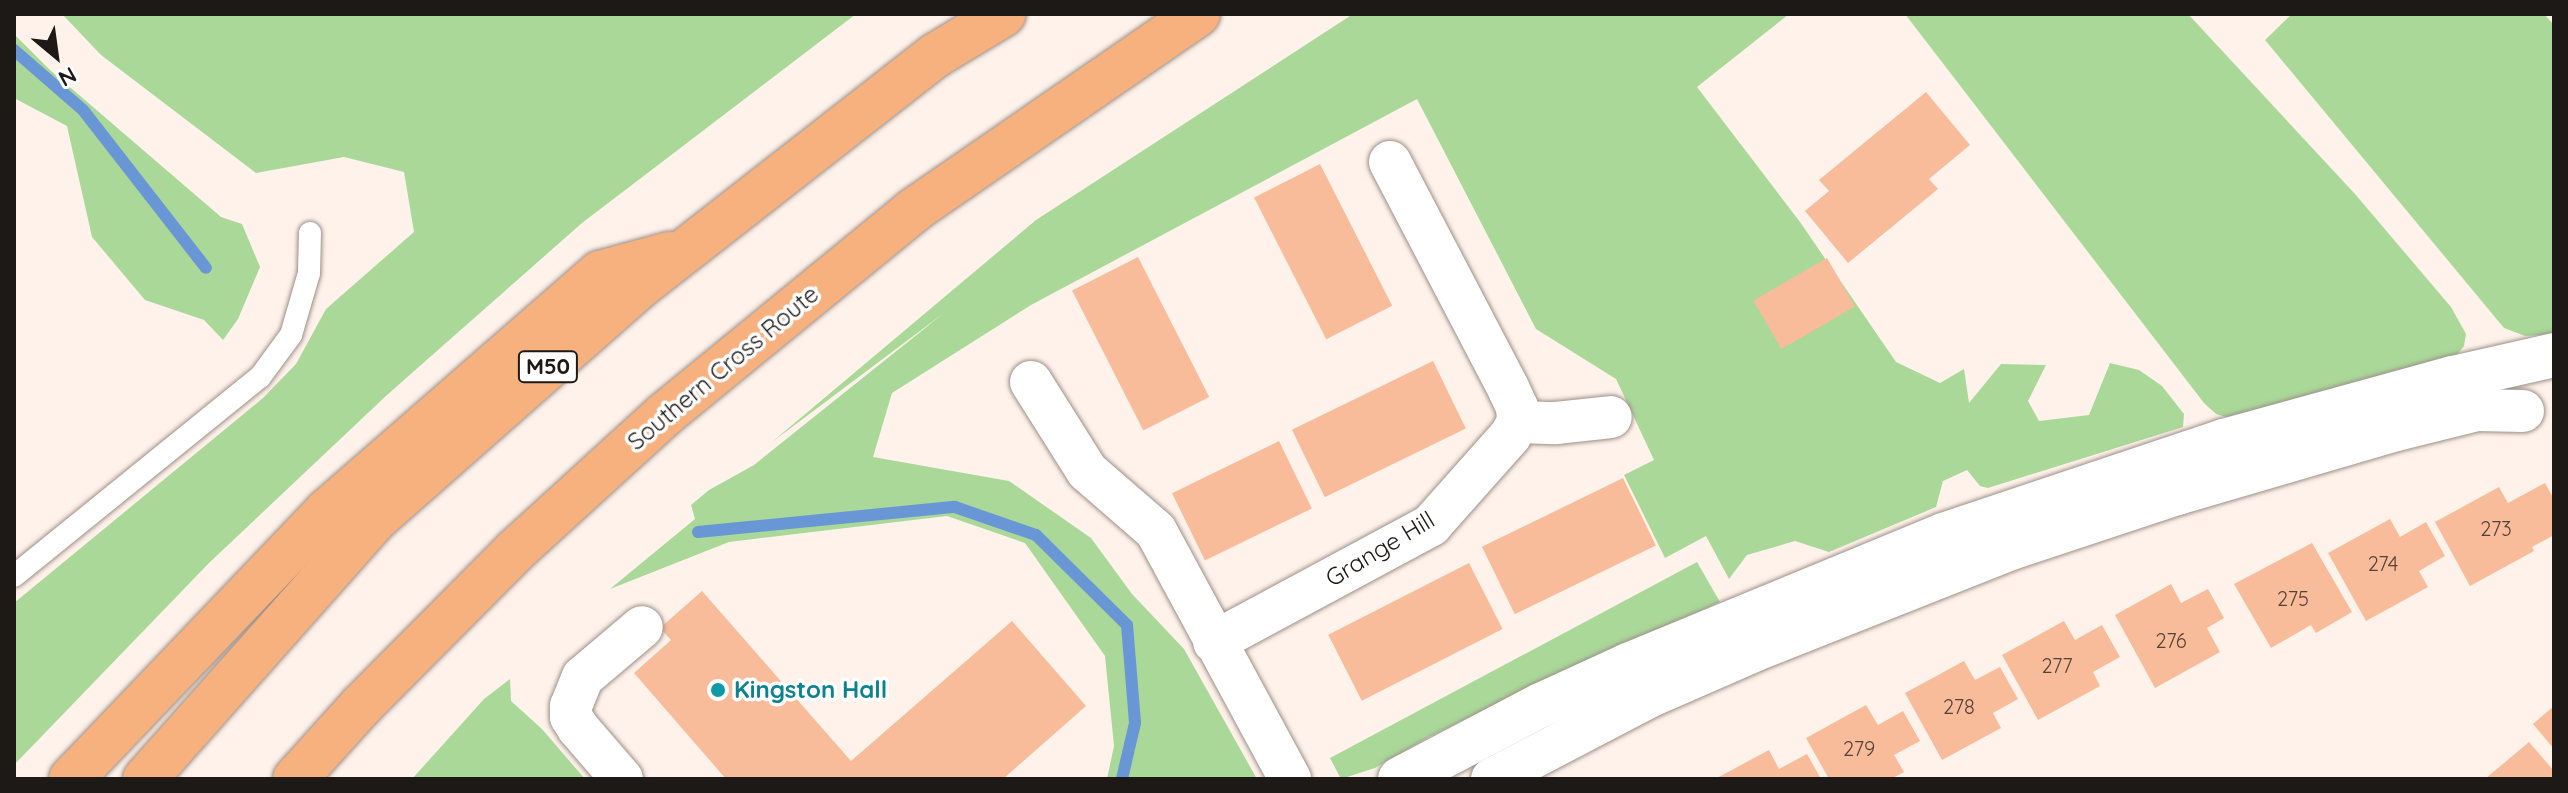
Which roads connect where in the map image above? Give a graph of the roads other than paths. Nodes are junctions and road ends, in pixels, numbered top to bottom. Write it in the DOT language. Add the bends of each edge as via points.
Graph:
graph roads {
  1 [pos="1004,14"];
  2 [pos="1198,14"];
  3 [pos="1390,162"];
  4 [pos="310,233"];
  5 [pos="688,249"];
  6 [pos="2554,355"];
  7 [pos="1031,382"];
  8 [pos="2523,411"];
  9 [pos="2391,413"];
  10 [pos="1611,417"];
  11 [pos="1518,422"];
  12 [pos="14,576"];
  13 [pos="642,627"];
  14 [pos="1748,633"];
  15 [pos="1214,642"];
  16 [pos="1541,705"];
  17 [pos="1561,743"];
  18 [pos="71,779"];
  19 [pos="145,779"];
  20 [pos="295,779"];
  21 [pos="622,779"];
  22 [pos="1290,779"];
  23 [pos="1400,779"];
  24 [pos="1492,779"];
  1 -- 5 [label="highway, M50" via="936,55"];
  2 -- 20 [label="highway, Southern Cross Route" via="914,210 665,414 515,551"];
  3 -- 11 [label="street" via="1509,390"];
  4 -- 12 [label="lane" via="309,273 291,335 260,377"];
  5 -- 18 [label="highway" via="600,273 328,510"];
  5 -- 19 [label="highway, M50" via="377,518"];
  6 -- 9 [label="street"];
  7 -- 15 [label="street" via="1087,471 1156,531"];
  8 -- 9 [label="street"];
  9 -- 14 [label="street" via="2172,476 1949,552"];
  10 -- 11 [label="street"];
  11 -- 15 [label="street, Grange Hill" via="1431,525"];
  13 -- 21 [label="street" via="583,677 571,706 578,728"];
  14 -- 16 [label="street"];
  14 -- 17 [label="street" via="1653,695"];
  15 -- 22 [label="street"];
  16 -- 17 [label="street"];
  16 -- 23 [label="street"];
  17 -- 24 [label="street"];
}
